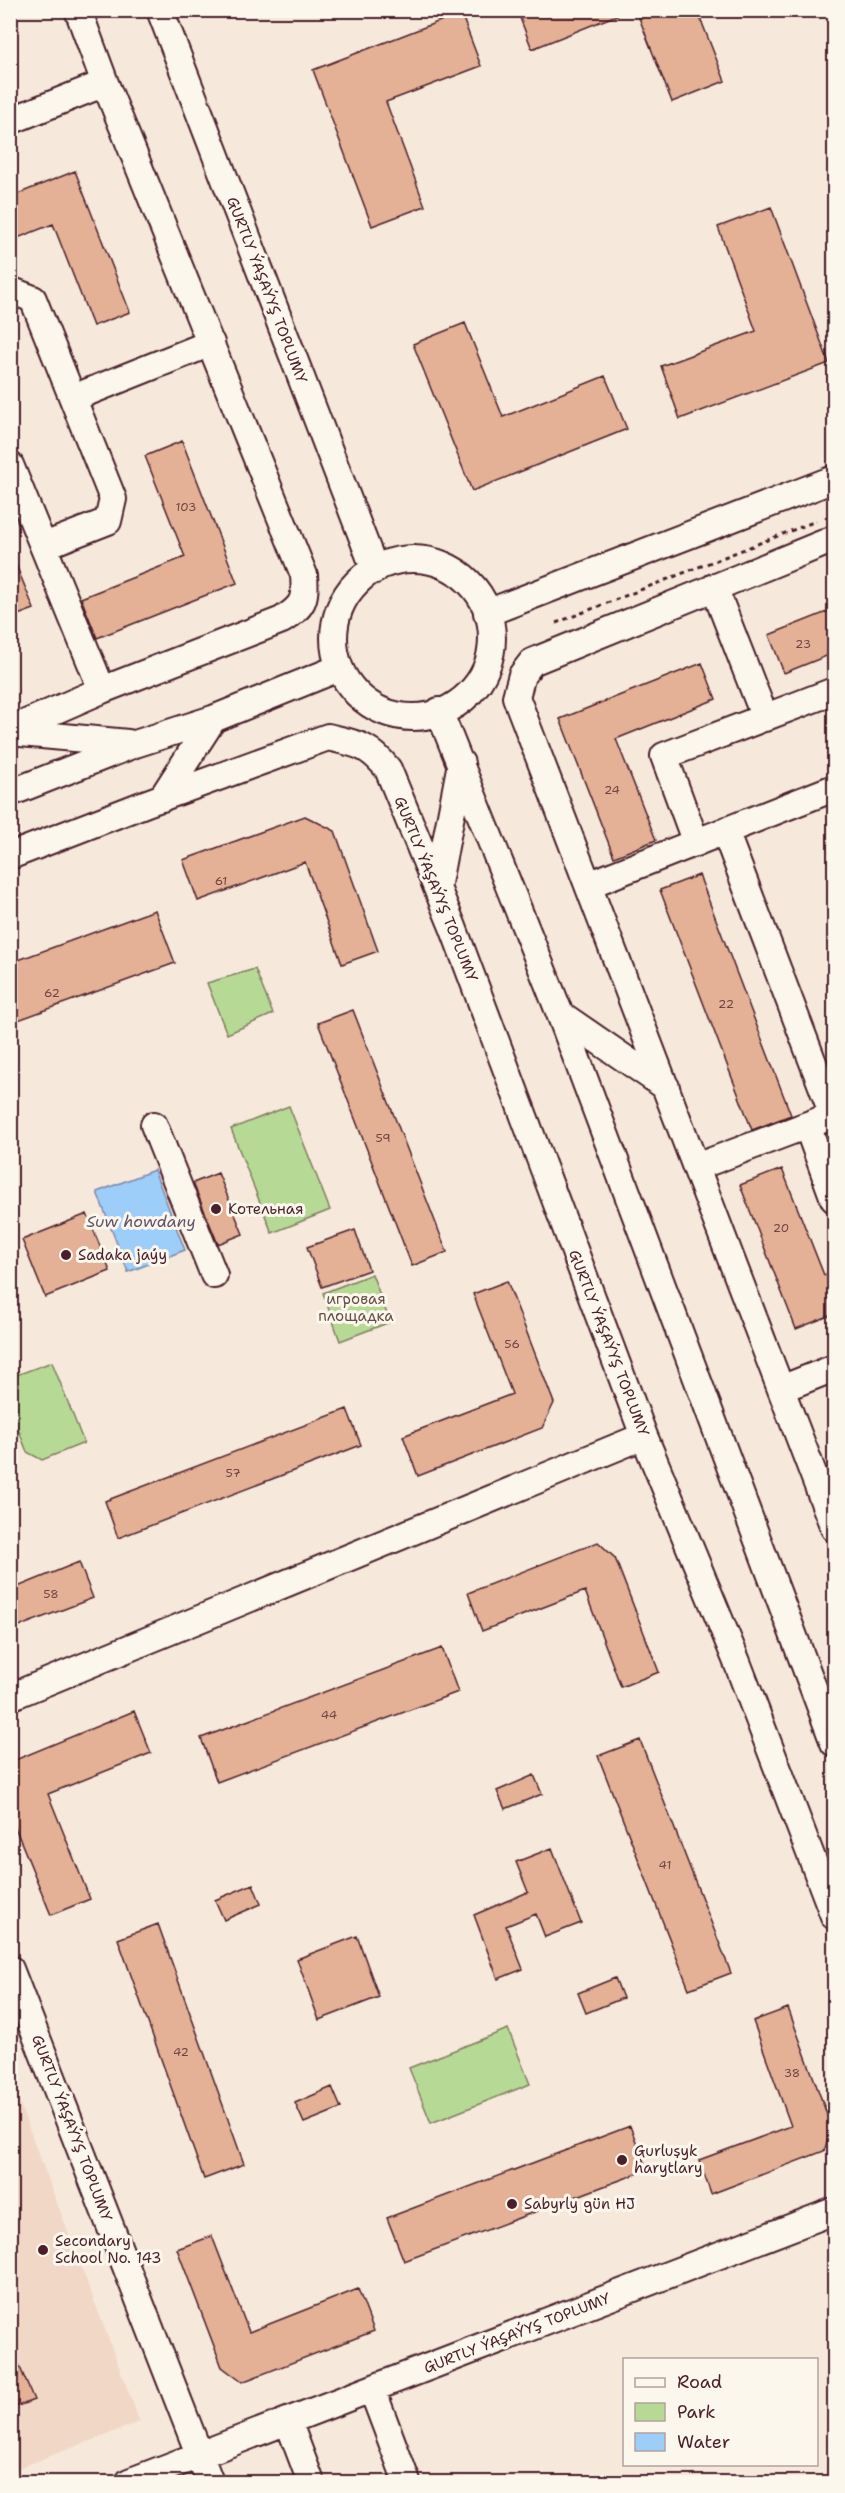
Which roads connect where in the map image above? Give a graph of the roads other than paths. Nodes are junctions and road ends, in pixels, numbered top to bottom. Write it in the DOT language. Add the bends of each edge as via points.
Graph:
graph roads {
  1 [pos="78,10"];
  2 [pos="160,10"];
  3 [pos="105,83"];
  4 [pos="10,121"];
  5 [pos="10,290"];
  6 [pos="211,343"];
  7 [pos="73,398"];
  8 [pos="10,465"];
  9 [pos="834,479"];
  10 [pos="21,521"];
  11 [pos="834,539"];
  12 [pos="44,546"];
  13 [pos="375,570"];
  14 [pos="714,588"];
  15 [pos="488,613"];
  16 [pos="339,668"];
  17 [pos="102,690"];
  18 [pos="834,691"];
  19 [pos="439,711"];
  20 [pos="765,718"];
  21 [pos="213,719"];
  22 [pos="10,731"];
  23 [pos="135,744"];
  24 [pos="461,763"];
  25 [pos="834,788"];
  26 [pos="10,793"];
  27 [pos="162,798"];
  28 [pos="725,831"];
  29 [pos="696,843"];
  30 [pos="10,856"];
  31 [pos="588,885"];
  32 [pos="437,888"];
  33 [pos="560,1014"];
  34 [pos="666,1087"];
  35 [pos="834,1115"];
  36 [pos="154,1125"];
  37 [pos="807,1125"];
  38 [pos="696,1167"];
  39 [pos="834,1199"];
  40 [pos="213,1275"];
  41 [pos="834,1368"];
  42 [pos="781,1389"];
  43 [pos="644,1436"];
  44 [pos="834,1528"];
  45 [pos="10,1696"];
  46 [pos="834,1743"];
  47 [pos="834,1916"];
  48 [pos="10,1969"];
  49 [pos="834,2211"];
  50 [pos="372,2389"];
  51 [pos="288,2421"];
  52 [pos="199,2456"];
  53 [pos="129,2482"];
  54 [pos="210,2482"];
  55 [pos="311,2482"];
  56 [pos="407,2482"];
  1 -- 3 [label="street"];
  2 -- 13 [label="street, GURTLY ÝAŞAÝYŞ TOPLUMY"];
  3 -- 4 [label="street"];
  3 -- 6 [label="street"];
  5 -- 7 [label="street" via="33,299"];
  6 -- 7 [label="street"];
  6 -- 17 [label="street" via="304,575 306,594 299,609 282,620"];
  7 -- 12 [label="street" via="113,499 108,521"];
  8 -- 10 [label="street"];
  9 -- 15 [label="street"];
  10 -- 12 [label="street"];
  11 -- 14 [label="street"];
  12 -- 17 [label="street"];
  13 -- 15 [label="street" via="404,560 441,565 472,586"];
  13 -- 16 [label="street" via="353,588 339,612 334,640"];
  14 -- 20 [label="street"];
  14 -- 31 [label="street" via="532,662 522,675 516,697"];
  15 -- 19 [label="street" via="491,644 483,674 463,699"];
  16 -- 19 [label="street" via="355,692 378,710 406,717"];
  16 -- 21 [label="street"];
  17 -- 22 [label="street"];
  18 -- 20 [label="street"];
  19 -- 24 [label="street"];
  20 -- 29 [label="street" via="664,756"];
  21 -- 23 [label="street"];
  21 -- 27 [label="street"];
  22 -- 23 [label="street"];
  23 -- 26 [label="street"];
  24 -- 32 [label="street"];
  24 -- 33 [label="street"];
  25 -- 28 [label="street"];
  27 -- 30 [label="street"];
  27 -- 32 [label="street, GURTLY ÝAŞAÝYŞ TOPLUMY" via="328,737 353,743 375,752 388,769"];
  28 -- 29 [label="street"];
  28 -- 35 [label="street"];
  29 -- 31 [label="street"];
  31 -- 34 [label="street"];
  32 -- 43 [label="street, GURTLY ÝAŞAÝYŞ TOPLUMY"];
  33 -- 34 [label="street"];
  33 -- 46 [label="street"];
  34 -- 38 [label="street"];
  35 -- 37 [label="street"];
  36 -- 40 [label="street"];
  37 -- 38 [label="street"];
  37 -- 39 [label="street"];
  38 -- 42 [label="street"];
  41 -- 42 [label="street"];
  42 -- 44 [label="street"];
  43 -- 45 [label="street"];
  43 -- 47 [label="street, GURTLY ÝAŞAÝYŞ TOPLUMY" via="737,1662"];
  48 -- 52 [label="street, GURTLY ÝAŞAÝYŞ TOPLUMY"];
  49 -- 50 [label="street, GURTLY ÝAŞAÝYŞ TOPLUMY"];
  50 -- 51 [label="street, GURTLY ÝAŞAÝYŞ TOPLUMY"];
  50 -- 56 [label="street"];
  51 -- 52 [label="street, GURTLY ÝAŞAÝYŞ TOPLUMY"];
  51 -- 55 [label="street"];
  52 -- 53 [label="street, GURTLY ÝAŞAÝYŞ TOPLUMY"];
  52 -- 54 [label="street, GURTLY ÝAŞAÝYŞ TOPLUMY"];
}
